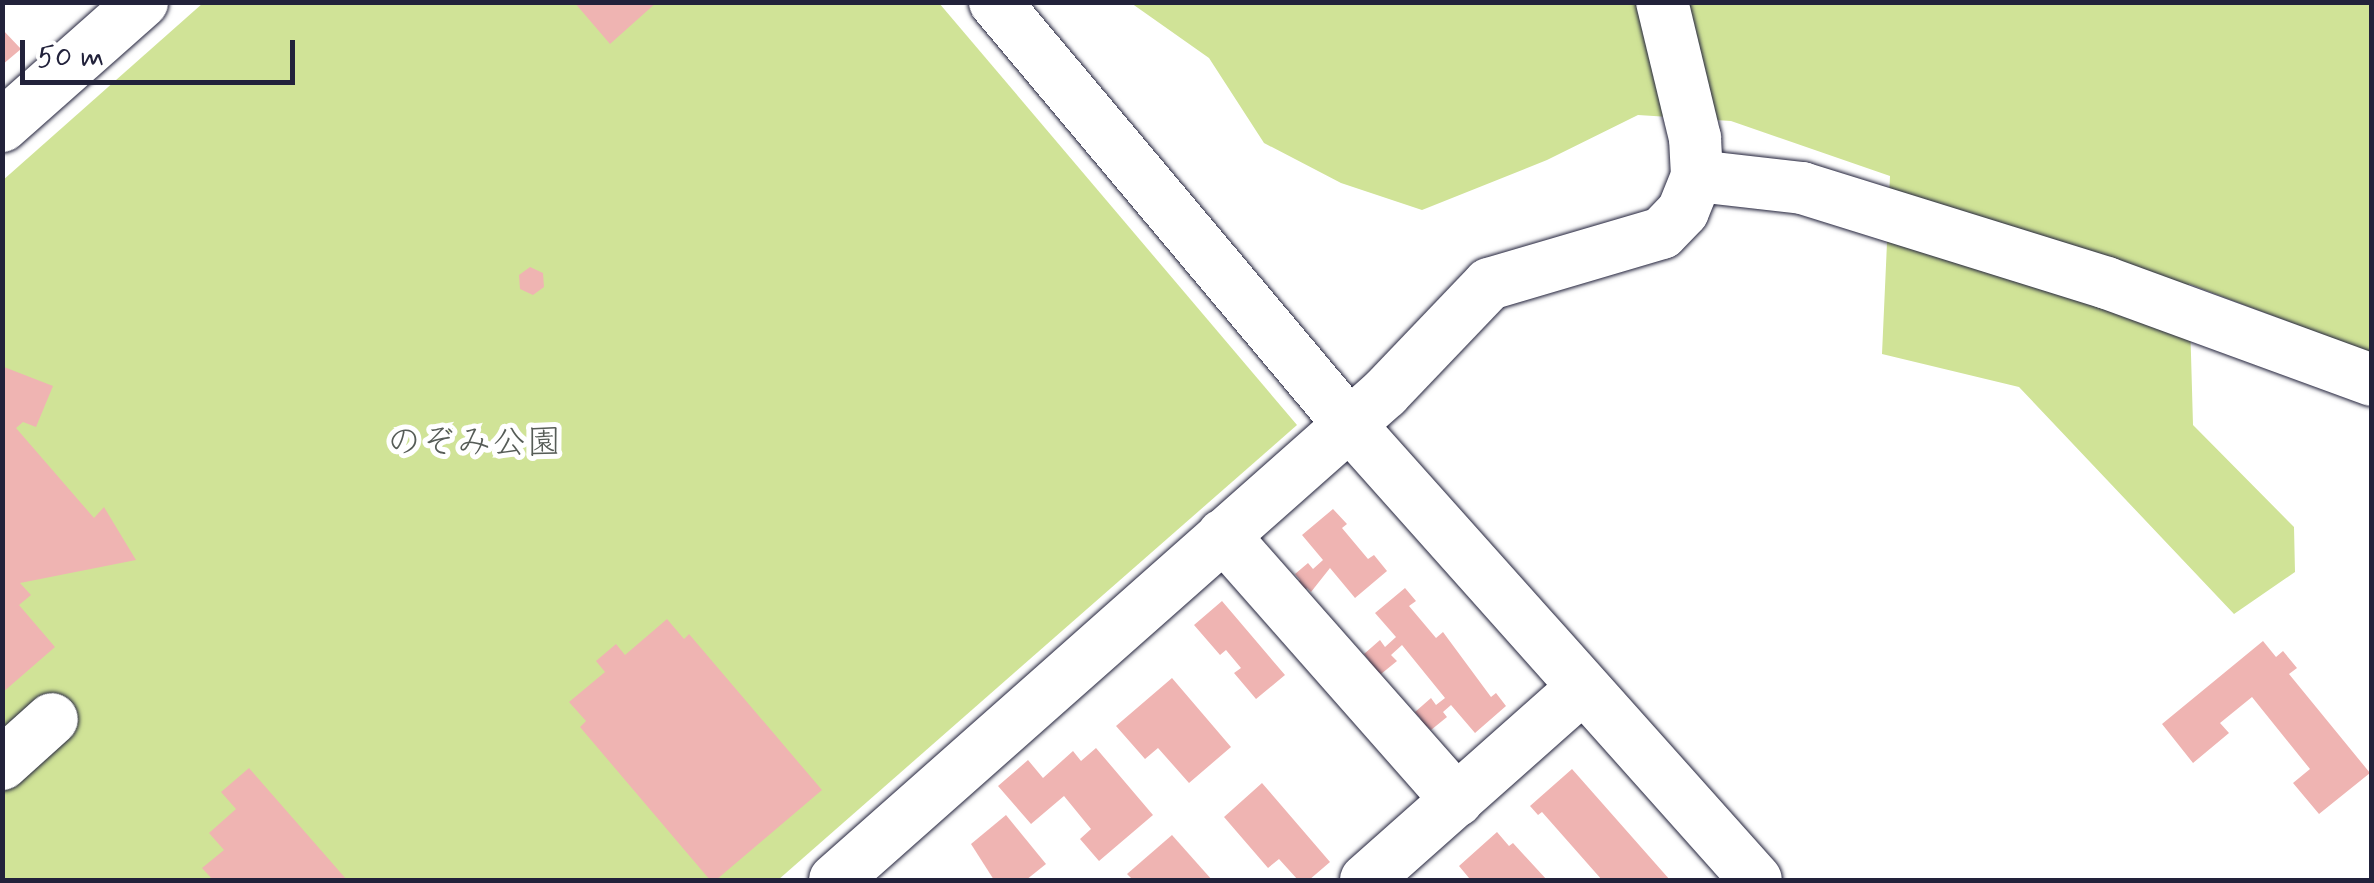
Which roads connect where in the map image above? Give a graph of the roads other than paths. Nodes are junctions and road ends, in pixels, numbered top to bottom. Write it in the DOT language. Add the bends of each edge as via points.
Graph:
graph roads {
  1 [pos="142,2"];
  2 [pos="995,2"];
  3 [pos="1662,2"];
  4 [pos="2,126"];
  5 [pos="1698,176"];
  6 [pos="2372,380"];
  7 [pos="1349,424"];
  8 [pos="1223,535"];
  9 [pos="1583,687"];
  10 [pos="52,719"];
  11 [pos="2,764"];
  12 [pos="1457,800"];
  13 [pos="855,874"];
  14 [pos="1366,880"];
  15 [pos="1756,880"];
  1 -- 4 [label="street"];
  2 -- 7 [label="street"];
  3 -- 5 [label="street"];
  5 -- 6 [label="street" via="1802,188 2107,283"];
  5 -- 7 [label="street" via="1683,211 1662,234 1488,284"];
  7 -- 8 [label="street"];
  7 -- 9 [label="street"];
  8 -- 12 [label="street"];
  8 -- 13 [label="street"];
  9 -- 12 [label="street"];
  9 -- 15 [label="street"];
  10 -- 11 [label="street"];
  12 -- 14 [label="street"];
}
